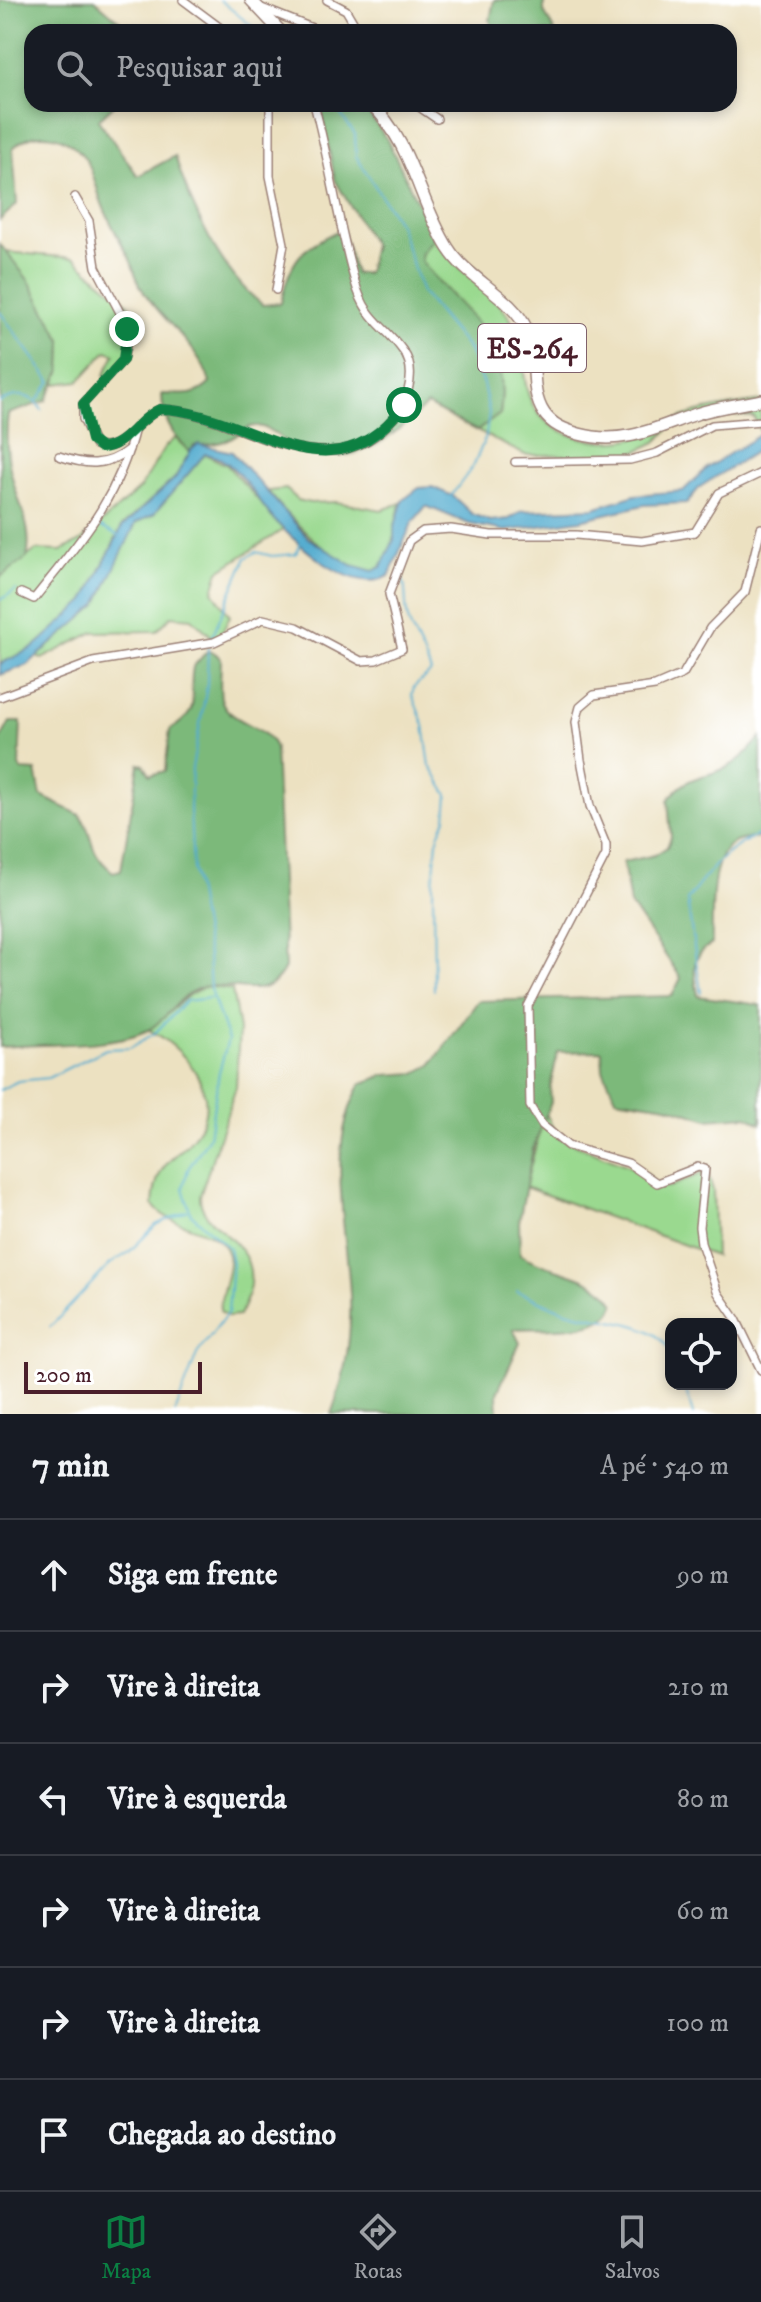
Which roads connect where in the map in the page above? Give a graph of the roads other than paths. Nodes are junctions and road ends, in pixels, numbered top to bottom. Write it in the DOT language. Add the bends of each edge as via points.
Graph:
graph roads {
  1 [pos="183,0"];
  2 [pos="327,0"];
  3 [pos="257,6"];
  4 [pos="199,11"];
  5 [pos="210,24"];
  6 [pos="216,24"];
  7 [pos="274,24"];
  8 [pos="302,24"];
  9 [pos="354,24"];
  10 [pos="270,112"];
  11 [pos="316,112"];
  12 [pos="377,112"];
  13 [pos="427,112"];
  14 [pos="437,119"];
  15 [pos="75,197"];
  16 [pos="276,290"];
  17 [pos="761,400"];
  18 [pos="761,421"];
  19 [pos="135,426"];
  20 [pos="130,447"];
  21 [pos="59,456"];
  22 [pos="515,462"];
  23 [pos="761,473"];
  24 [pos="761,528"];
  25 [pos="21,593"];
  26 [pos="0,697"];
  27 [pos="761,1370"];
  1 -- 4 [label="street"];
  2 -- 9 [label="street" via="346,10"];
  3 -- 7 [label="main road"];
  3 -- 8 [label="street"];
  4 -- 5 [label="street"];
  4 -- 6 [label="street"];
  10 -- 16 [label="street" via="270,176 284,244"];
  11 -- 19 [label="street" via="361,303 408,359 408,392 393,420 358,446 329,451 265,441 222,422 171,409 155,411"];
  12 -- 17 [label="main road, ES-264" via="401,144 447,247 522,320 532,345 538,399 551,421 586,436 620,439 713,409"];
  13 -- 14 [label="street"];
  15 -- 19 [label="street" via="89,221 96,267 128,337 123,360 84,401 83,419 91,440 101,448 117,445"];
  18 -- 22 [label="street" via="712,425 657,453 630,460"];
  19 -- 20 [label="street"];
  20 -- 21 [label="street" via="99,464"];
  20 -- 25 [label="street" via="99,517 34,599"];
  23 -- 26 [label="street" via="719,493 695,532 672,537 642,541 504,536 441,528 416,534 404,549 389,594 402,649 376,660 356,659 281,620 263,619 214,642 93,662"];
  24 -- 27 [label="street" via="745,592 710,628 683,674 655,686 594,695 580,707 576,722 583,772 606,855 528,1006 530,1106 549,1131 572,1148 634,1166 657,1183 705,1169 701,1243 718,1293"];
}
